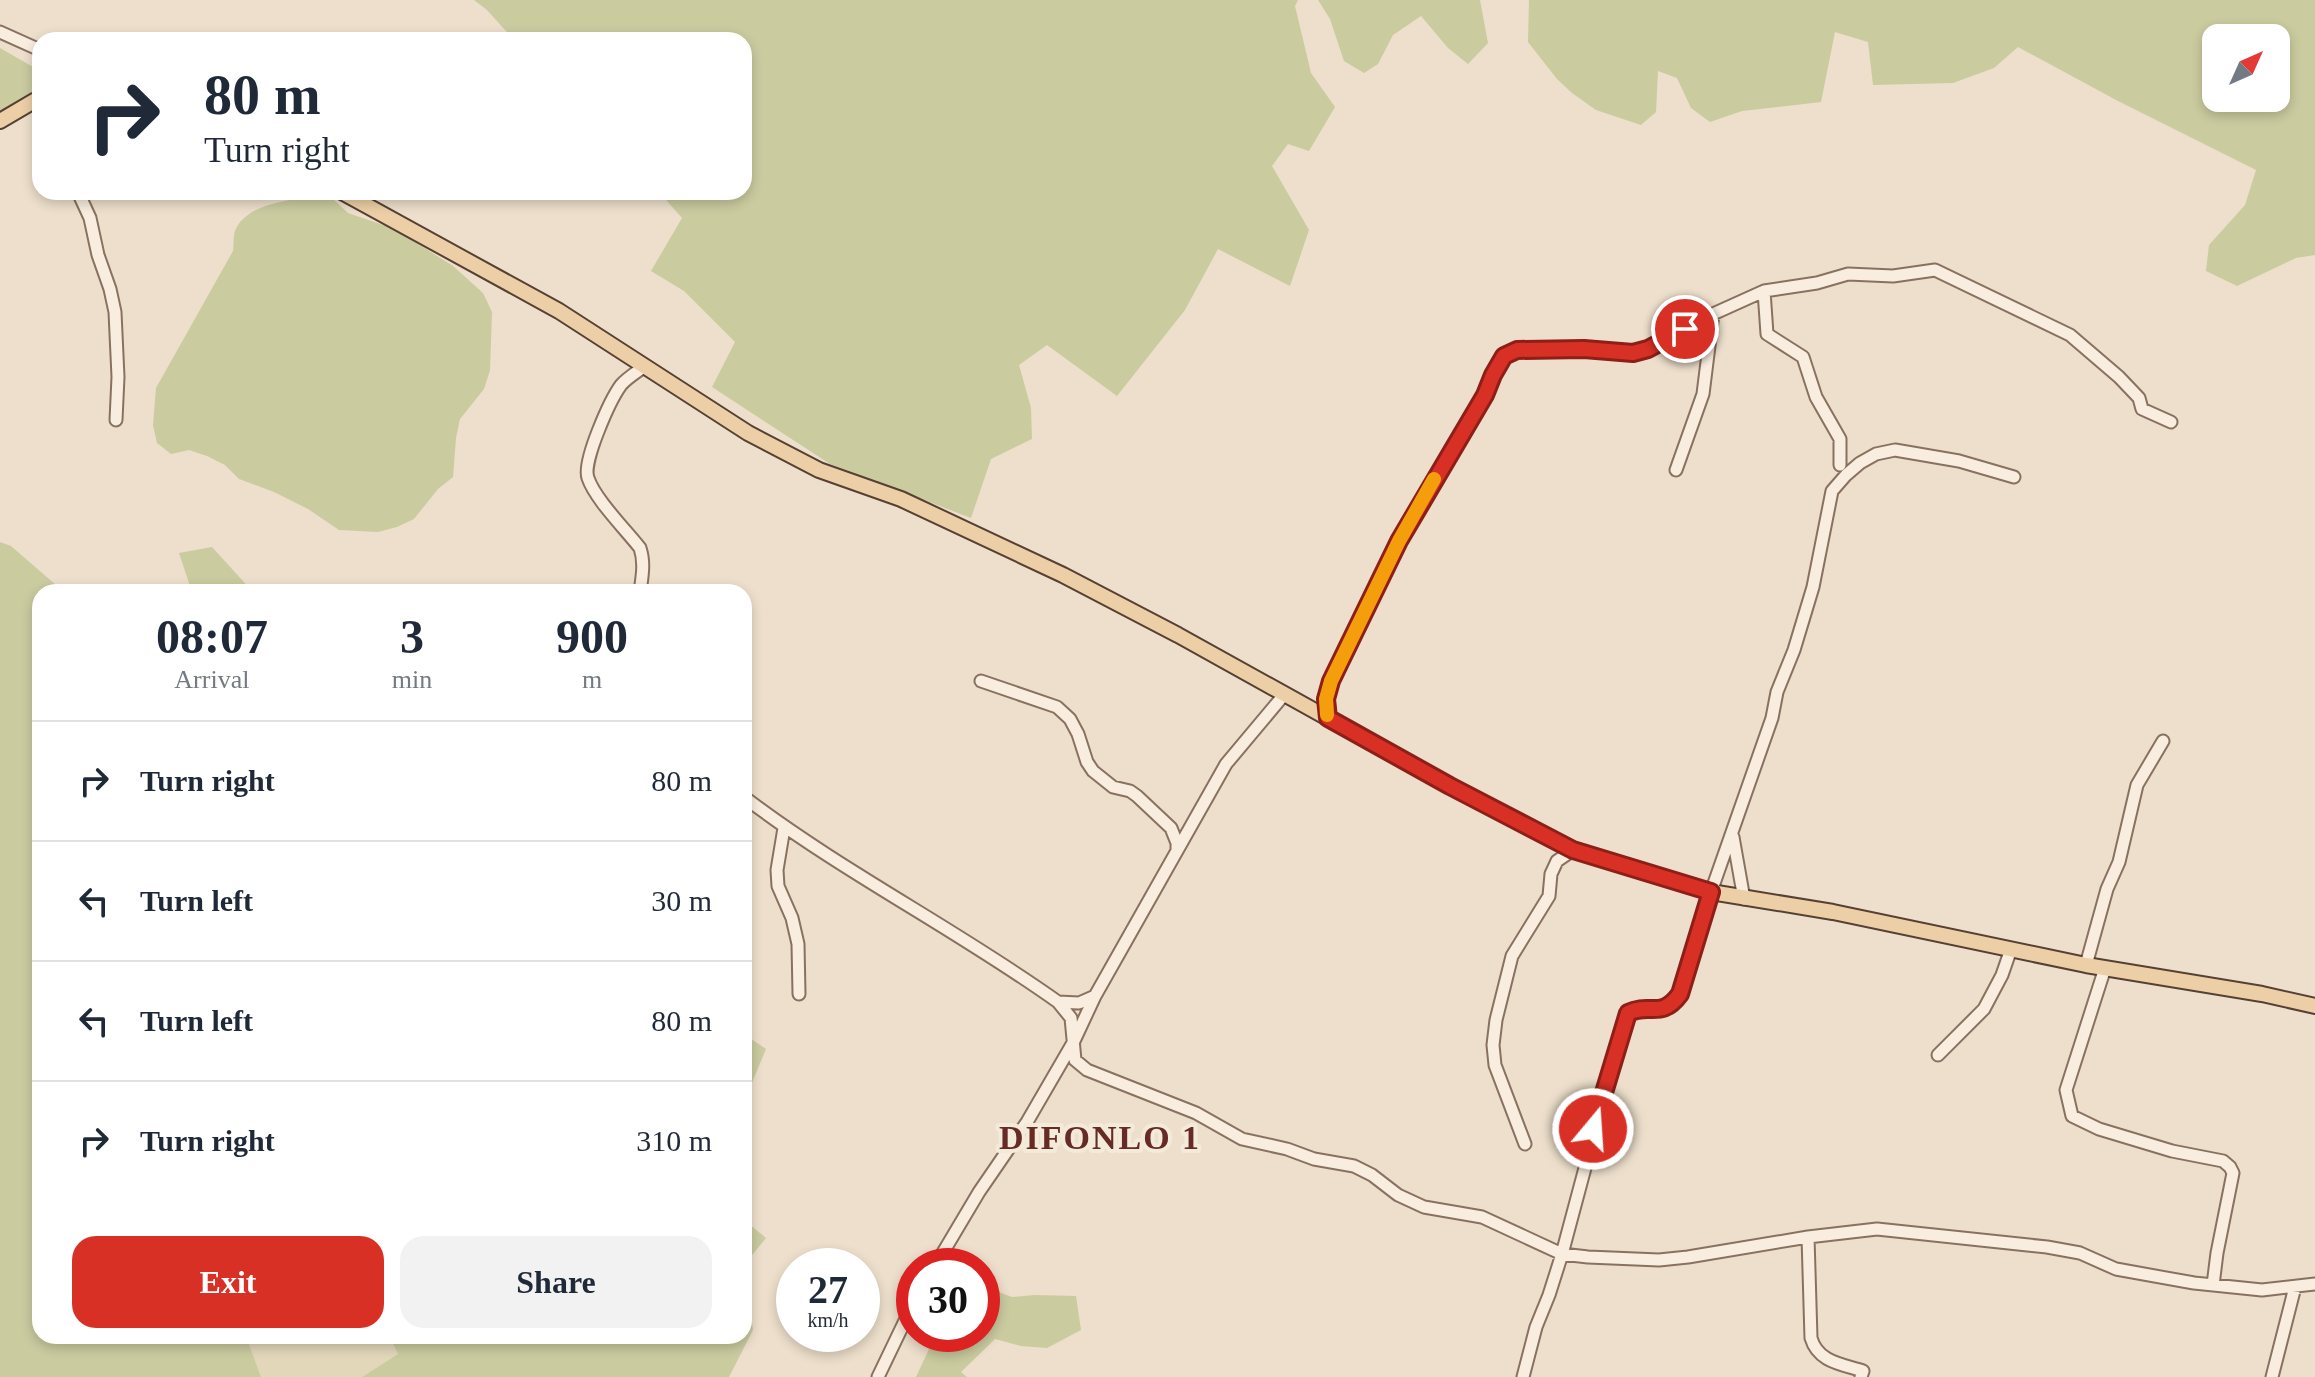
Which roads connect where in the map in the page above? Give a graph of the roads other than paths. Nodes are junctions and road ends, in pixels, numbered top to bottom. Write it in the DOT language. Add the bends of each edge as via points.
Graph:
graph roads {
  1 [pos="0,32"];
  2 [pos="32,46"];
  3 [pos="32,102"];
  4 [pos="0,121"];
  5 [pos="82,200"];
  6 [pos="357,200"];
  7 [pos="1764,291"];
  8 [pos="1713,314"];
  9 [pos="645,366"];
  10 [pos="116,420"];
  11 [pos="2171,422"];
  12 [pos="1840,465"];
  13 [pos="1676,470"];
  14 [pos="2014,477"];
  15 [pos="641,584"];
  16 [pos="981,681"];
  17 [pos="1283,696"];
  18 [pos="1328,718"];
  19 [pos="2163,741"];
  20 [pos="752,803"];
  21 [pos="784,828"];
  22 [pos="1732,832"];
  23 [pos="1573,850"];
  24 [pos="1177,851"];
  25 [pos="1711,892"];
  26 [pos="1744,899"];
  27 [pos="2011,949"];
  28 [pos="2086,965"];
  29 [pos="2105,968"];
  30 [pos="799,994"];
  31 [pos="1095,996"];
  32 [pos="1058,1002"];
  33 [pos="2315,1006"];
  34 [pos="1074,1041"];
  35 [pos="1938,1055"];
  36 [pos="1525,1144"];
  37 [pos="1808,1237"];
  38 [pos="946,1248"];
  39 [pos="1562,1254"];
  40 [pos="2315,1284"];
  41 [pos="2213,1285"];
  42 [pos="2295,1287"];
  43 [pos="896,1337"];
  44 [pos="878,1377"];
  45 [pos="1523,1377"];
  46 [pos="1861,1377"];
  47 [pos="2272,1377"];
  1 -- 2 [label="street"];
  3 -- 4 [label="main road"];
  5 -- 10 [label="street" via="115,312"];
  6 -- 9 [label="main road" via="559,311"];
  7 -- 8 [label="street"];
  7 -- 11 [label="street" via="1848,274 1893,276 1935,270 2070,335 2119,377 2142,409"];
  7 -- 12 [label="street" via="1767,334 1803,357 1816,397 1840,439"];
  8 -- 13 [label="street" via="1703,394"];
  8 -- 18 [label="street" via="1633,353 1517,350 1504,356 1363,614 1331,681"];
  9 -- 15 [label="street" via="616,394 586,475 640,548"];
  9 -- 17 [label="main road" via="775,448 901,499 1063,575"];
  14 -- 22 [label="street" via="1895,450 1860,463 1832,491 1813,587"];
  16 -- 24 [label="street" via="1057,707 1070,719 1093,771 1113,787 1137,796 1171,828"];
  17 -- 18 [label="main road"];
  17 -- 24 [label="street" via="1226,764"];
  18 -- 23 [label="main road"];
  19 -- 28 [label="street" via="2137,785"];
  20 -- 21 [label="street"];
  21 -- 30 [label="street" via="778,886 798,944"];
  21 -- 32 [label="street"];
  22 -- 25 [label="street"];
  22 -- 26 [label="street"];
  23 -- 25 [label="main road"];
  23 -- 36 [label="street" via="1557,861 1549,896 1512,956 1496,1020 1495,1065"];
  24 -- 31 [label="street"];
  25 -- 26 [label="main road"];
  25 -- 39 [label="street" via="1680,994 1659,1010 1628,1013"];
  26 -- 27 [label="main road"];
  27 -- 28 [label="main road"];
  27 -- 35 [label="street" via="1984,1009"];
  28 -- 29 [label="main road"];
  29 -- 33 [label="main road"];
  29 -- 41 [label="street" via="2070,1072 2067,1104 2072,1116 2099,1129 2230,1167"];
  31 -- 32 [label="street" via="1079,1003"];
  31 -- 34 [label="street"];
  32 -- 34 [label="street" via="1071,1018"];
  34 -- 38 [label="street"];
  34 -- 39 [label="street" via="1075,1060 1087,1070 1196,1113 1242,1139 1354,1166 1424,1207 1482,1217"];
  37 -- 39 [label="street" via="1659,1260"];
  37 -- 41 [label="street" via="1877,1229 1977,1238 2080,1253 2116,1269"];
  37 -- 46 [label="street" via="1814,1347 1822,1357 1863,1371"];
  39 -- 45 [label="street"];
  40 -- 42 [label="street"];
  41 -- 42 [label="street"];
  42 -- 47 [label="street"];
  43 -- 44 [label="street"];
}
